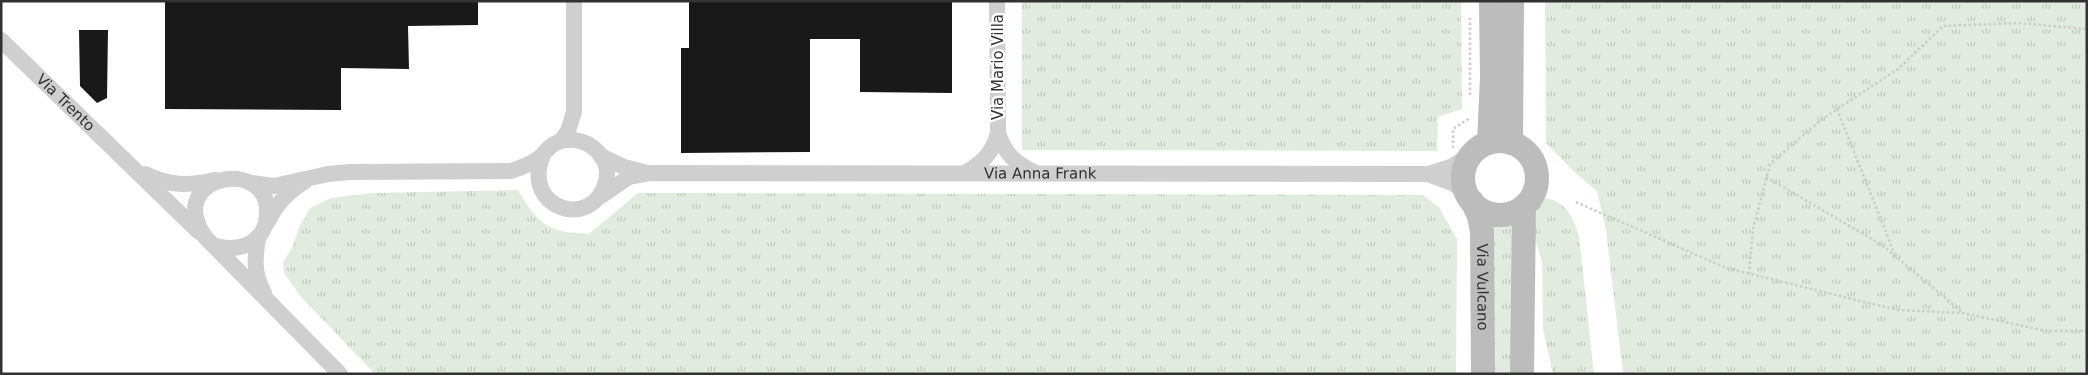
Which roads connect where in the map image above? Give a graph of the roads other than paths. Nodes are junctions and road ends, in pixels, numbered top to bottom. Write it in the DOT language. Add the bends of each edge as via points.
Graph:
graph roads {
  1 [pos="574,1"];
  2 [pos="997,1"];
  3 [pos="1491,1"];
  4 [pos="1512,1"];
  5 [pos="1,40"];
  6 [pos="574,112"];
  7 [pos="998,134"];
  8 [pos="561,141"];
  9 [pos="1491,146"];
  10 [pos="598,151"];
  11 [pos="543,155"];
  12 [pos="130,164"];
  13 [pos="501,172"];
  14 [pos="651,173"];
  15 [pos="965,173"];
  16 [pos="1036,173"];
  17 [pos="1428,174"];
  18 [pos="310,179"];
  19 [pos="218,180"];
  20 [pos="251,184"];
  21 [pos="542,192"];
  22 [pos="598,198"];
  23 [pos="1470,198"];
  24 [pos="1524,206"];
  25 [pos="261,232"];
  26 [pos="209,241"];
  27 [pos="272,306"];
  28 [pos="1482,372"];
  29 [pos="340,374"];
  30 [pos="1522,374"];
  1 -- 6 [label="street"];
  2 -- 7 [label="street, Via Mario Villa"];
  3 -- 9 [label="main road"];
  4 -- 9 [label="main road"];
  5 -- 12 [label="street, Via Trento"];
  6 -- 8 [label="street"];
  6 -- 10 [label="street" via="580,130"];
  7 -- 15 [label="street, Via Mario Villa" via="992,151"];
  7 -- 16 [label="street, Via Mario Villa" via="1011,158"];
  8 -- 10 [label="street" via="584,142"];
  8 -- 11 [label="street"];
  9 -- 17 [label="street, Via Anna Frank" via="1453,166"];
  9 -- 23 [label="main road" via="1468,160 1464,177"];
  9 -- 24 [label="main road" via="1528,154 1536,172 1535,189"];
  10 -- 14 [label="street, Via Anna Frank" via="624,167"];
  10 -- 22 [label="street" via="606,166 607,177"];
  11 -- 13 [label="street" via="522,167"];
  11 -- 21 [label="street" via="537,178"];
  12 -- 19 [label="street, Via Trento" via="152,177 174,184"];
  12 -- 26 [label="street, Via Trento"];
  13 -- 18 [label="street" via="350,172"];
  13 -- 21 [label="street" via="523,178"];
  14 -- 15 [label="street, Via Anna Frank"];
  14 -- 22 [label="street, Via Anna Frank" via="630,177"];
  15 -- 16 [label="street, Via Anna Frank"];
  16 -- 17 [label="street, Via Anna Frank"];
  17 -- 23 [label="street, Via Anna Frank" via="1441,178"];
  18 -- 20 [label="street" via="274,186"];
  18 -- 25 [label="street" via="283,198"];
  19 -- 20 [label="street, Via Trento" via="234,178"];
  19 -- 26 [label="street, Via Trento" via="200,194 196,205 197,222"];
  20 -- 25 [label="street, Via Trento" via="265,203 267,215"];
  21 -- 22 [label="street" via="556,205 567,209 578,209"];
  23 -- 24 [label="main road" via="1483,210 1497,214 1511,213"];
  23 -- 28 [label="main road, Via Vulcano" via="1482,232"];
  24 -- 30 [label="main road"];
  25 -- 26 [label="street" via="249,245 237,249 225,249"];
  25 -- 27 [label="street, Via Trento" via="255,255 256,273"];
  26 -- 27 [label="street, Via Trento"];
  27 -- 29 [label="street, Via Trento"];
}
